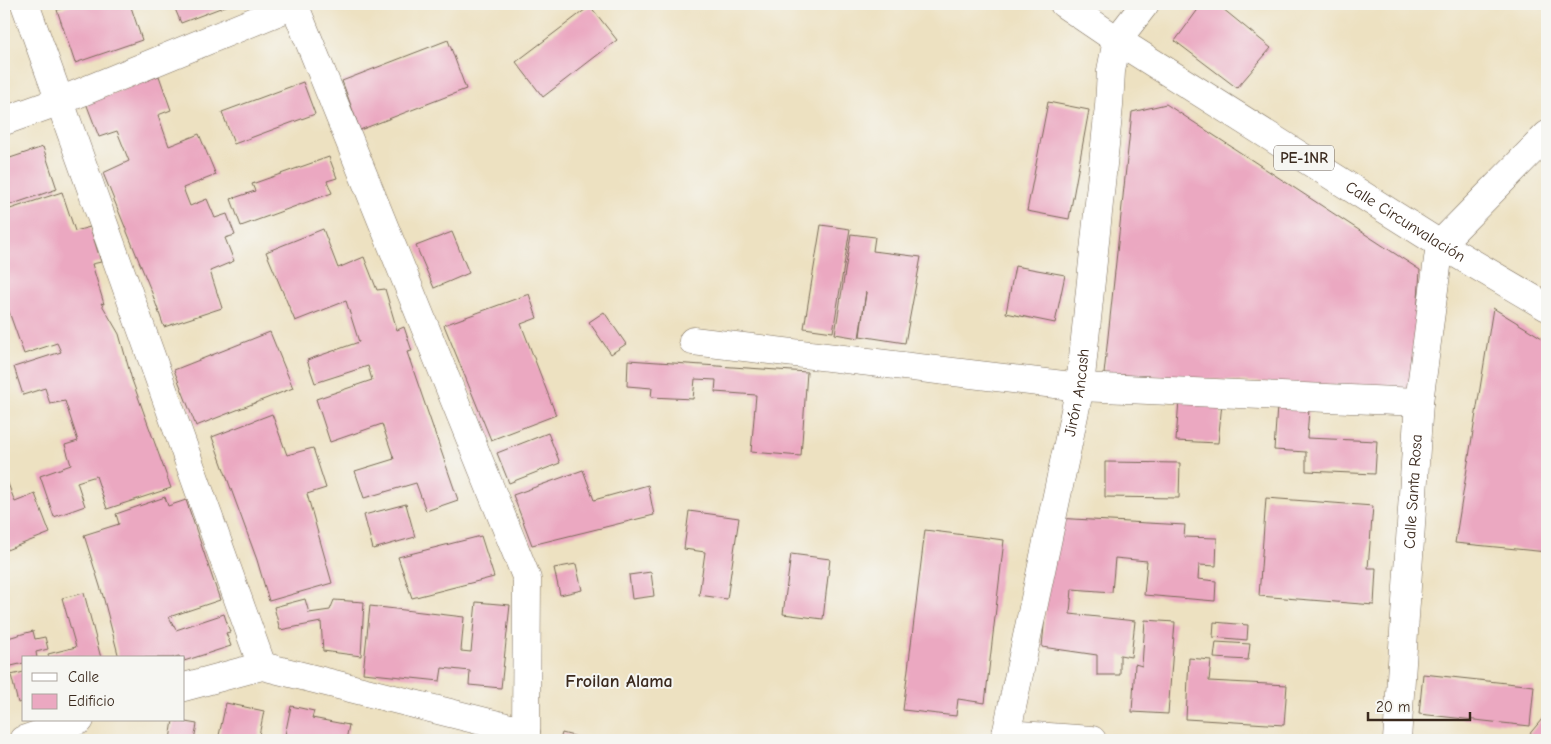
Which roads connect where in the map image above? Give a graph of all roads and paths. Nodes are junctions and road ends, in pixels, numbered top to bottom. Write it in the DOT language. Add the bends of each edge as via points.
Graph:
graph roads {
  1 [pos="25,4"];
  2 [pos="294,4"];
  3 [pos="1064,4"];
  4 [pos="1144,4"];
  5 [pos="1117,40"];
  6 [pos="60,101"];
  7 [pos="4,121"];
  8 [pos="1547,135"];
  9 [pos="1440,244"];
  10 [pos="1547,306"];
  11 [pos="693,341"];
  12 [pos="1080,388"];
  13 [pos="1419,402"];
  14 [pos="262,666"];
  15 [pos="185,688"];
  16 [pos="74,722"];
  17 [pos="526,736"];
  18 [pos="1006,737"];
  19 [pos="23,740"];
  20 [pos="1092,740"];
  21 [pos="1397,740"];
  1 -- 6 [label="street"];
  2 -- 6 [label="street"];
  2 -- 17 [label="street" via="527,579"];
  3 -- 5 [label="street, Calle Circunvalación / PE-1NR"];
  4 -- 5 [label="street"];
  5 -- 9 [label="street, Calle Circunvalación / PE-1NR"];
  5 -- 12 [label="street, Jirón Ancash" via="1111,71"];
  6 -- 7 [label="street"];
  6 -- 14 [label="street"];
  8 -- 9 [label="street"];
  9 -- 10 [label="street, Calle Circunvalación / PE-1NR"];
  9 -- 13 [label="street, Calle Santa Rosa"];
  11 -- 12 [label="street"];
  12 -- 13 [label="street"];
  12 -- 18 [label="street, Jirón Ancash"];
  13 -- 21 [label="street, Calle Santa Rosa"];
  14 -- 15 [label="street"];
  14 -- 17 [label="street"];
  16 -- 19 [label="street"];
  18 -- 20 [label="street"];
}
